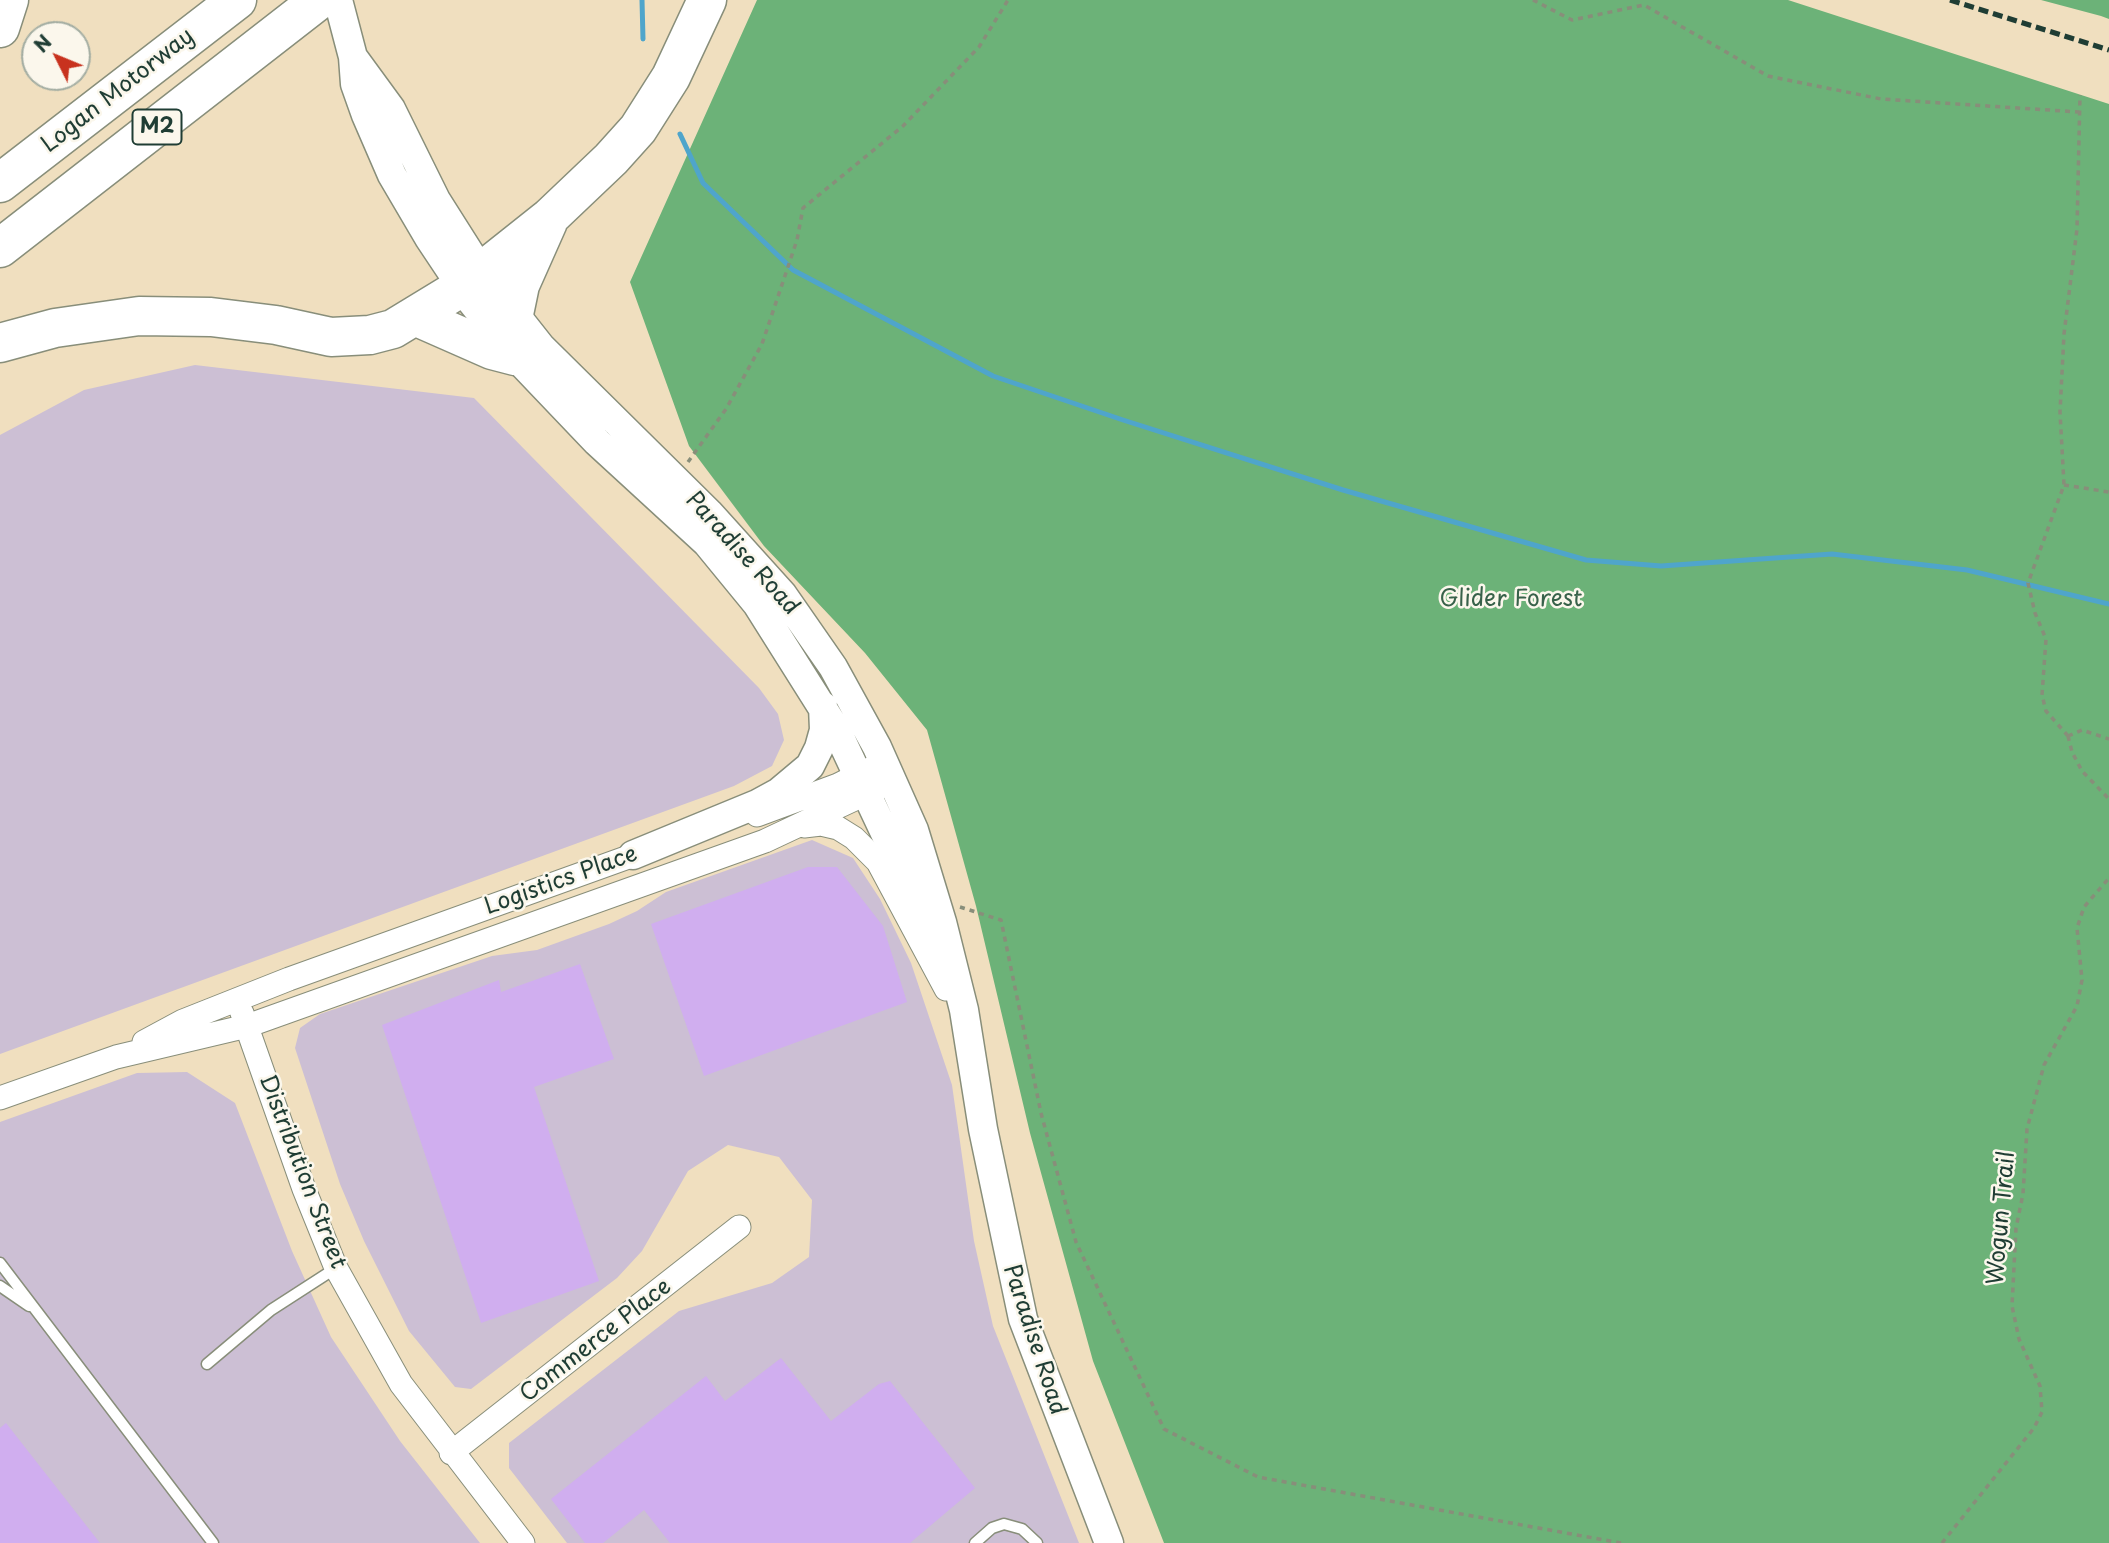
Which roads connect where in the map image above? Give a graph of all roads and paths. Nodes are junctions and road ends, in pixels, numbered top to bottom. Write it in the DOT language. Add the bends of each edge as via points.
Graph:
graph roads {
  1 [pos="9,0"];
  2 [pos="237,0"];
  3 [pos="708,0"];
  4 [pos="1008,0"];
  5 [pos="1533,0"];
  6 [pos="332,4"];
  7 [pos="0,28"];
  8 [pos="2080,95"];
  9 [pos="2079,112"];
  10 [pos="0,183"];
  11 [pos="550,217"];
  12 [pos="0,248"];
  13 [pos="472,279"];
  14 [pos="514,314"];
  15 [pos="417,317"];
  16 [pos="0,343"];
  17 [pos="515,356"];
  18 [pos="675,481"];
  19 [pos="2064,485"];
  20 [pos="2109,492"];
  21 [pos="823,706"];
  22 [pos="2068,736"];
  23 [pos="2109,739"];
  24 [pos="888,772"];
  25 [pos="863,784"];
  26 [pos="2109,799"];
  27 [pos="795,828"];
  28 [pos="729,853"];
  29 [pos="633,855"];
  30 [pos="2109,878"];
  31 [pos="936,900"];
  32 [pos="946,989"];
  33 [pos="237,1000"];
  34 [pos="247,1026"];
  35 [pos="116,1057"];
  36 [pos="0,1098"];
  37 [pos="983,1129"];
  38 [pos="739,1227"];
  39 [pos="0,1263"];
  40 [pos="336,1268"];
  41 [pos="0,1286"];
  42 [pos="39,1314"];
  43 [pos="207,1364"];
  44 [pos="451,1453"];
  45 [pos="213,1543"];
  46 [pos="523,1543"];
  47 [pos="975,1543"];
  48 [pos="1037,1543"];
  49 [pos="1109,1543"];
  50 [pos="1621,1543"];
  51 [pos="1942,1543"];
  1 -- 7 [label="highway"];
  2 -- 10 [label="highway, Logan Motorway / M2"];
  3 -- 11 [label="highway" via="671,77 638,129"];
  4 -- 18 [label="path" via="979,47 903,126 803,208 762,344 726,409"];
  5 -- 9 [label="path" via="1572,20 1644,5 1768,76 1793,82 1881,99"];
  6 -- 12 [label="highway, M2"];
  6 -- 13 [label="street, Paradise Road" via="353,57 391,110"];
  8 -- 9 [label="path"];
  9 -- 19 [label="path" via="2077,229 2060,412"];
  11 -- 13 [label="highway"];
  11 -- 14 [label="highway" via="520,285"];
  13 -- 14 [label="street, Paradise Road"];
  13 -- 15 [label="highway"];
  13 -- 17 [label="street, Paradise Road"];
  14 -- 18 [label="street, Paradise Road" via="561,369"];
  15 -- 16 [label="highway" via="393,329 351,337 211,317 139,316 55,328"];
  15 -- 17 [label="highway"];
  17 -- 21 [label="street, Paradise Road" via="597,442 706,543 757,604"];
  18 -- 24 [label="street, Paradise Road" via="783,595 833,667"];
  19 -- 20 [label="path"];
  19 -- 22 [label="path" via="2028,583 2046,639 2044,703"];
  21 -- 25 [label="street, Paradise Road"];
  21 -- 29 [label="street" via="820,748 810,766 779,792"];
  22 -- 23 [label="path" via="2082,730"];
  22 -- 26 [label="path" via="2082,771"];
  24 -- 25 [label="street, Logistics Place"];
  24 -- 31 [label="street, Paradise Road" via="914,830"];
  25 -- 27 [label="street, Logistics Place"];
  25 -- 29 [label="street, Logistics Place"];
  25 -- 32 [label="street, Paradise Road" via="926,927"];
  27 -- 28 [label="street, Logistics Place"];
  27 -- 32 [label="street" via="821,824 838,828 877,862"];
  28 -- 33 [label="lane, Logistics Place" via="666,867 272,1007 252,1011"];
  28 -- 34 [label="street, Logistics Place"];
  29 -- 33 [label="street, Logistics Place"];
  30 -- 51 [label="path, Wogun Trail" via="2084,908 2077,928 2081,980 2077,1006 2044,1065 2027,1129 2012,1306 2019,1339 2040,1386 2042,1412"];
  31 -- 37 [label="street, Paradise Road" via="964,1010"];
  31 -- 50 [label="path" via="1001,920 1041,1113 1076,1242 1164,1429 1258,1477"];
  32 -- 37 [label="street, Paradise Road"];
  33 -- 34 [label="street, Distribution Street"];
  33 -- 35 [label="street, Logistics Place" via="183,1021"];
  34 -- 35 [label="street, Logistics Place"];
  34 -- 40 [label="street, Distribution Street"];
  35 -- 36 [label="street, Logistics Place"];
  37 -- 49 [label="street, Paradise Road" via="1023,1319"];
  38 -- 44 [label="street, Commerce Place"];
  39 -- 42 [label="lane"];
  40 -- 43 [label="lane" via="271,1310"];
  40 -- 44 [label="street, Distribution Street" via="401,1384"];
  41 -- 42 [label="lane"];
  42 -- 45 [label="lane"];
  44 -- 46 [label="street, Distribution Street"];
  47 -- 48 [label="lane" via="1004,1524 1023,1529"];
}
